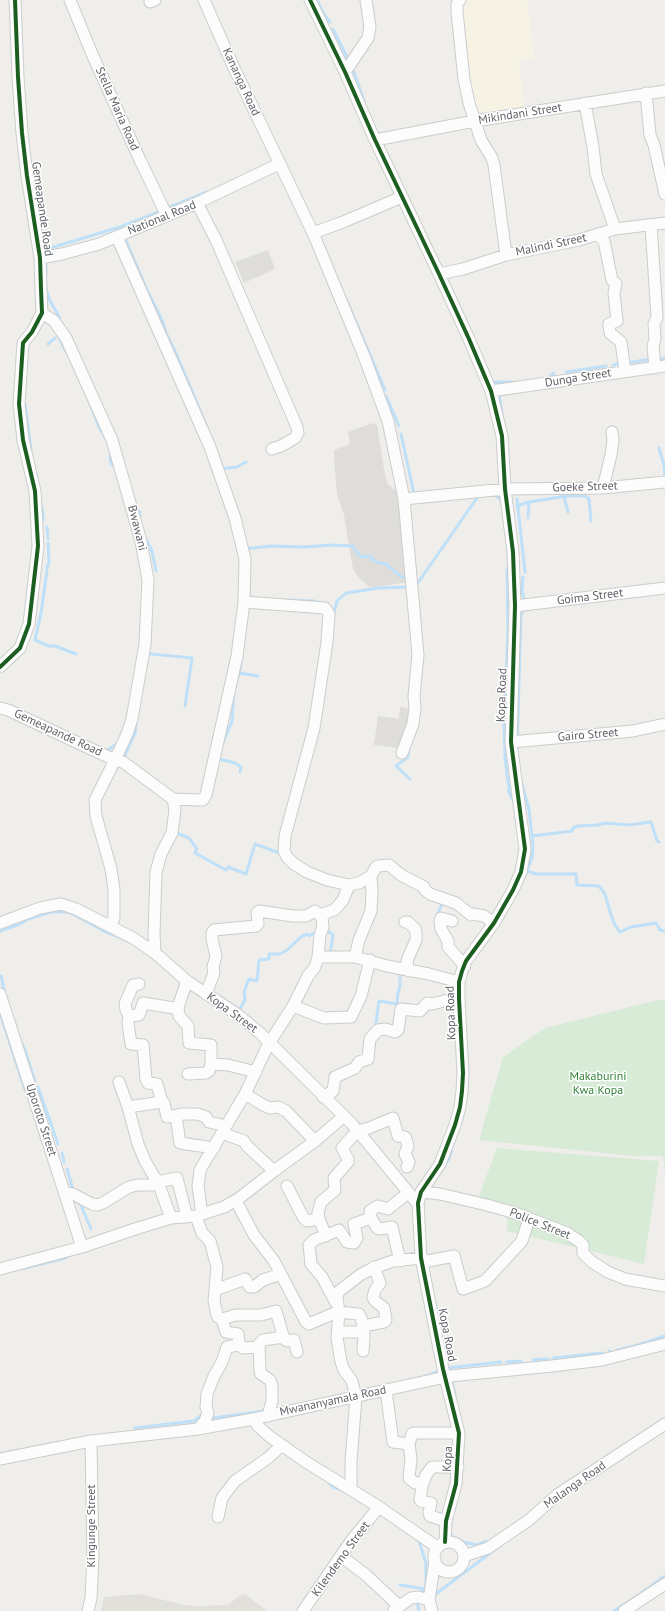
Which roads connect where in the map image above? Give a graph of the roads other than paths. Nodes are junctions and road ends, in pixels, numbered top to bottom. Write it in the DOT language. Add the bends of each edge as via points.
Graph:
graph roads {
  1 [pos="15,0"];
  2 [pos="70,0"];
  3 [pos="204,0"];
  4 [pos="310,0"];
  5 [pos="366,0"];
  6 [pos="460,0"];
  7 [pos="345,72"];
  8 [pos="665,91"];
  9 [pos="646,93"];
  10 [pos="585,103"];
  11 [pos="475,121"];
  12 [pos="375,140"];
  13 [pos="279,164"];
  14 [pos="665,194"];
  15 [pos="402,197"];
  16 [pos="197,203"];
  17 [pos="167,216"];
  18 [pos="665,223"];
  19 [pos="651,225"];
  20 [pos="615,229"];
  21 [pos="313,232"];
  22 [pos="598,235"];
  23 [pos="117,237"];
  24 [pos="506,255"];
  25 [pos="40,258"];
  26 [pos="439,274"];
  27 [pos="42,313"];
  28 [pos="660,367"];
  29 [pos="625,371"];
  30 [pos="491,391"];
  31 [pos="612,432"];
  32 [pos="272,449"];
  33 [pos="665,482"];
  34 [pos="603,488"];
  35 [pos="505,489"];
  36 [pos="404,499"];
  37 [pos="665,588"];
  38 [pos="244,602"];
  39 [pos="515,606"];
  40 [pos="0,667"];
  41 [pos="0,708"];
  42 [pos="665,724"];
  43 [pos="511,742"];
  44 [pos="402,753"];
  45 [pos="115,760"];
  46 [pos="173,799"];
  47 [pos="371,876"];
  48 [pos="349,885"];
  49 [pos="320,915"];
  50 [pos="452,921"];
  51 [pos="405,922"];
  52 [pos="0,923"];
  53 [pos="494,923"];
  54 [pos="110,926"];
  55 [pos="154,953"];
  56 [pos="318,957"];
  57 [pos="355,957"];
  58 [pos="370,960"];
  59 [pos="464,966"];
  60 [pos="409,971"];
  61 [pos="188,981"];
  62 [pos="459,982"];
  63 [pos="139,984"];
  64 [pos="0,994"];
  65 [pos="206,994"];
  66 [pos="459,1001"];
  67 [pos="293,1006"];
  68 [pos="177,1010"];
  69 [pos="129,1016"];
  70 [pos="269,1043"];
  71 [pos="211,1064"];
  72 [pos="256,1072"];
  73 [pos="188,1074"];
  74 [pos="119,1082"];
  75 [pos="245,1094"];
  76 [pos="323,1097"];
  77 [pos="162,1102"];
  78 [pos="128,1107"];
  79 [pos="176,1116"];
  80 [pos="343,1117"];
  81 [pos="224,1130"];
  82 [pos="357,1131"];
  83 [pos="315,1141"];
  84 [pos="214,1148"];
  85 [pos="407,1167"];
  86 [pos="274,1171"];
  87 [pos="158,1183"];
  88 [pos="287,1186"];
  89 [pos="421,1192"];
  90 [pos="65,1193"];
  91 [pos="408,1193"];
  92 [pos="236,1201"];
  93 [pos="418,1204"];
  94 [pos="195,1216"];
  95 [pos="171,1218"];
  96 [pos="371,1218"];
  97 [pos="319,1219"];
  98 [pos="529,1219"];
  99 [pos="326,1236"];
  100 [pos="82,1247"];
  101 [pos="422,1258"];
  102 [pos="400,1261"];
  103 [pos="374,1267"];
  104 [pos="0,1269"];
  105 [pos="281,1274"];
  106 [pos="665,1286"];
  107 [pos="215,1290"];
  108 [pos="339,1308"];
  109 [pos="222,1318"];
  110 [pos="363,1329"];
  111 [pos="338,1332"];
  112 [pos="284,1337"];
  113 [pos="665,1344"];
  114 [pos="238,1345"];
  115 [pos="259,1347"];
  116 [pos="363,1351"];
  117 [pos="297,1352"];
  118 [pos="445,1376"];
  119 [pos="386,1390"];
  120 [pos="356,1397"];
  121 [pos="268,1416"];
  122 [pos="253,1419"];
  123 [pos="665,1424"];
  124 [pos="198,1429"];
  125 [pos="459,1433"];
  126 [pos="91,1441"];
  127 [pos="282,1444"];
  128 [pos="409,1444"];
  129 [pos="0,1458"];
  130 [pos="458,1467"];
  131 [pos="423,1483"];
  132 [pos="351,1489"];
  133 [pos="379,1507"];
  134 [pos="218,1517"];
  135 [pos="446,1521"];
  136 [pos="441,1545"];
  137 [pos="341,1556"];
  138 [pos="464,1556"];
  139 [pos="435,1560"];
  140 [pos="446,1571"];
  141 [pos="665,1584"];
  142 [pos="431,1601"];
  143 [pos="396,1609"];
  144 [pos="88,1611"];
  145 [pos="303,1611"];
  146 [pos="624,1611"];
  1 -- 25 [label="street, Gemeapande Road" via="22,132"];
  2 -- 17 [label="street, Stella Maria Road" via="92,54"];
  3 -- 13 [label="street, Kananga Road"];
  4 -- 7 [label="street, Kopa Road"];
  5 -- 7 [label="street" via="370,28 368,38"];
  6 -- 11 [label="street" via="457,12 464,79"];
  7 -- 12 [label="street, Kopa Road"];
  8 -- 9 [label="street, Mikindani Street"];
  9 -- 10 [label="street, Mikindani Street"];
  9 -- 14 [label="street" via="650,135"];
  10 -- 11 [label="street, Mikindani Street"];
  10 -- 20 [label="street" via="596,174"];
  11 -- 12 [label="street, Mikindani Street"];
  11 -- 24 [label="street" via="481,140 494,164"];
  12 -- 15 [label="street, Kopa Road"];
  13 -- 16 [label="street, National Road"];
  13 -- 21 [label="street, Kananga Road"];
  15 -- 21 [label="street"];
  15 -- 26 [label="street, Kopa Road"];
  16 -- 17 [label="street, National Road"];
  16 -- 32 [label="street" via="216,240 297,427 298,433 295,438"];
  17 -- 23 [label="street, National Road"];
  18 -- 19 [label="street, Malindi Street"];
  19 -- 20 [label="street, Malindi Street"];
  19 -- 28 [label="street" via="657,317 654,324 654,346"];
  20 -- 22 [label="street, Malindi Street"];
  21 -- 36 [label="street, Kananga Road" via="388,421"];
  22 -- 24 [label="street, Malindi Street"];
  22 -- 29 [label="street" via="604,241 612,280 616,284 614,293 617,321 609,326 610,333 620,342"];
  23 -- 25 [label="street, National Road" via="78,250"];
  23 -- 38 [label="street" via="205,435 235,518 244,559"];
  24 -- 26 [label="street, Malindi Street"];
  25 -- 27 [label="street, Gemeapande Road"];
  26 -- 30 [label="street, Kopa Road"];
  27 -- 40 [label="street, Gemeapande Road" via="23,343 19,404 23,440 36,499 38,546 29,624 20,648"];
  27 -- 45 [label="street, Bwawani" via="54,320 66,338 112,440 133,508 148,580 142,665 132,719"];
  28 -- 29 [label="street, Dunga Street"];
  29 -- 30 [label="street, Dunga Street"];
  30 -- 35 [label="street, Kopa Road" via="502,436"];
  31 -- 34 [label="street" via="611,455"];
  33 -- 34 [label="street, Goeke Street"];
  34 -- 35 [label="street, Goeke Street"];
  35 -- 36 [label="street, Goeke Street"];
  35 -- 39 [label="street, Kopa Road" via="513,552"];
  36 -- 44 [label="street, Kananga Road" via="418,655 413,724"];
  37 -- 39 [label="street, Goima Street"];
  38 -- 46 [label="street" via="237,656 206,795 203,800"];
  38 -- 48 [label="street" via="325,608 329,614 314,728 285,836 284,851 294,864 307,872"];
  39 -- 43 [label="street, Kopa Road"];
  41 -- 45 [label="street, Gemeapande Road"];
  42 -- 43 [label="street, Gairo Street" via="633,731"];
  43 -- 53 [label="street, Kopa Road" via="526,849 521,872"];
  45 -- 46 [label="street, Gemeapande Road" via="122,762"];
  45 -- 54 [label="street, Bwawani" via="94,805 114,889 114,918"];
  46 -- 55 [label="street" via="175,810 172,834 161,854 156,872"];
  47 -- 48 [label="street"];
  47 -- 53 [label="street" via="376,867 389,865 401,875 424,887 430,894 456,903 471,915 484,916"];
  47 -- 57 [label="street" via="371,912"];
  48 -- 49 [label="street" via="338,906"];
  49 -- 56 [label="street" via="324,922"];
  49 -- 65 [label="street" via="315,911 306,916 259,912 256,926 214,930 214,973"];
  50 -- 59 [label="street" via="441,918 441,929 448,941 448,947"];
  51 -- 60 [label="street" via="408,922 416,932 416,940 407,963"];
  52 -- 54 [label="street, Kopa Street" via="40,908 61,904 76,908"];
  53 -- 59 [label="street, Kopa Road"];
  54 -- 55 [label="street, Kopa Street"];
  55 -- 61 [label="street, Kopa Street"];
  56 -- 57 [label="street"];
  56 -- 67 [label="street"];
  57 -- 58 [label="street"];
  58 -- 60 [label="street"];
  58 -- 67 [label="street" via="361,996 351,1017 319,1017"];
  59 -- 62 [label="street, Kopa Road"];
  60 -- 62 [label="street"];
  61 -- 65 [label="street, Kopa Street"];
  61 -- 68 [label="street"];
  62 -- 66 [label="street, Kopa Road"];
  63 -- 69 [label="street" via="133,985 125,1004"];
  64 -- 90 [label="street, Uporoto Street"];
  65 -- 70 [label="street, Kopa Street" via="237,1014"];
  66 -- 76 [label="street" via="427,1003 420,1011 401,1009 398,1030 378,1030 370,1039 368,1059 358,1062 355,1068 335,1077 333,1091"];
  66 -- 89 [label="street, Kopa Road" via="463,1073 460,1107 440,1164"];
  67 -- 70 [label="street"];
  68 -- 69 [label="street" via="142,1003 139,1015"];
  68 -- 71 [label="street" via="181,1020 188,1026 189,1042 212,1045"];
  69 -- 77 [label="street" via="131,1044 143,1045 146,1079 148,1083 157,1084"];
  70 -- 72 [label="street"];
  70 -- 76 [label="street, Kopa Street"];
  71 -- 72 [label="street"];
  71 -- 73 [label="street" via="206,1073"];
  72 -- 75 [label="street"];
  74 -- 78 [label="street"];
  75 -- 81 [label="street"];
  75 -- 83 [label="street" via="270,1108 278,1107 286,1111"];
  76 -- 80 [label="street, Kopa Street"];
  77 -- 78 [label="street"];
  77 -- 79 [label="street" via="167,1117"];
  78 -- 87 [label="street" via="138,1144"];
  79 -- 81 [label="street" via="201,1115"];
  79 -- 84 [label="street" via="180,1143"];
  80 -- 82 [label="street, Kopa Street"];
  80 -- 83 [label="street"];
  81 -- 84 [label="street"];
  81 -- 86 [label="street" via="244,1141"];
  82 -- 85 [label="street" via="393,1118 398,1136 405,1137 407,1142"];
  82 -- 91 [label="street, Kopa Street"];
  82 -- 97 [label="street" via="342,1147 348,1162 334,1178 335,1190 321,1202"];
  83 -- 86 [label="street"];
  84 -- 94 [label="street" via="198,1177"];
  86 -- 92 [label="street"];
  87 -- 90 [label="street" via="129,1187 97,1205"];
  87 -- 94 [label="street" via="177,1178"];
  87 -- 95 [label="street"];
  88 -- 97 [label="street" via="303,1217 307,1221"];
  89 -- 93 [label="street, Kopa Road"];
  89 -- 98 [label="street, Police Street" via="487,1205"];
  90 -- 100 [label="street, Uporoto Street"];
  91 -- 93 [label="street, Kopa Street"];
  91 -- 96 [label="street" via="388,1209 378,1206 372,1208"];
  92 -- 94 [label="street"];
  92 -- 105 [label="street" via="254,1235"];
  93 -- 101 [label="street, Kopa Road"];
  94 -- 95 [label="street"];
  94 -- 107 [label="street" via="214,1252 217,1267"];
  95 -- 100 [label="street"];
  96 -- 99 [label="street" via="354,1224 357,1238 354,1243 347,1242 339,1230"];
  96 -- 102 [label="street" via="378,1229 392,1227"];
  97 -- 99 [label="street"];
  98 -- 101 [label="street" via="522,1241 485,1281 480,1283 463,1289 454,1256 428,1261"];
  98 -- 106 [label="street, Police Street" via="574,1237 583,1245 583,1253 608,1272 624,1279"];
  99 -- 108 [label="street" via="314,1240 309,1245 310,1260"];
  100 -- 104 [label="street"];
  101 -- 102 [label="street"];
  101 -- 118 [label="street, Kopa Road"];
  102 -- 103 [label="street"];
  103 -- 108 [label="street" via="338,1292"];
  103 -- 110 [label="street" via="380,1283 373,1298 384,1308 386,1320"];
  105 -- 107 [label="street" via="265,1279 254,1287 250,1287 245,1279"];
  105 -- 108 [label="street" via="307,1324"];
  107 -- 109 [label="street" via="215,1307 218,1317"];
  108 -- 110 [label="street" via="359,1314"];
  108 -- 111 [label="street"];
  109 -- 112 [label="street" via="261,1315 276,1311"];
  109 -- 114 [label="street" via="226,1332 238,1334"];
  110 -- 111 [label="street"];
  110 -- 116 [label="street"];
  111 -- 120 [label="street" via="341,1362 352,1381"];
  112 -- 115 [label="street" via="262,1341"];
  112 -- 117 [label="street" via="286,1341 294,1340"];
  113 -- 118 [label="street, Mwananyamala Road" via="602,1360"];
  114 -- 115 [label="street" via="243,1348"];
  114 -- 124 [label="street" via="227,1347 206,1394 208,1413"];
  115 -- 121 [label="street" via="261,1374 270,1380 272,1386"];
  118 -- 119 [label="street, Mwananyamala Road"];
  118 -- 125 [label="street, Kopa"];
  119 -- 120 [label="street, Mwananyamala Road"];
  119 -- 128 [label="street" via="393,1442"];
  120 -- 121 [label="street, Mwananyamala Road"];
  120 -- 132 [label="street"];
  121 -- 122 [label="street, Mwananyamala Road"];
  122 -- 124 [label="street, Mwananyamala Road"];
  122 -- 127 [label="street" via="259,1427"];
  123 -- 138 [label="street, Malanga Road" via="557,1495 529,1520 488,1548"];
  124 -- 126 [label="street, Mwananyamala Road"];
  125 -- 128 [label="street" via="414,1433"];
  125 -- 130 [label="street, Kopa"];
  126 -- 129 [label="street, Mwananyamala Road"];
  126 -- 144 [label="street, Kingunge Street" via="94,1556"];
  127 -- 132 [label="street"];
  127 -- 134 [label="street" via="268,1458 235,1481 222,1498"];
  128 -- 131 [label="street" via="409,1478 415,1484"];
  130 -- 131 [label="street" via="432,1467"];
  130 -- 135 [label="street, Kopa"];
  131 -- 135 [label="street" via="421,1501 430,1503 430,1516"];
  132 -- 133 [label="street"];
  133 -- 136 [label="street"];
  133 -- 137 [label="street, Kilendemo Street"];
  135 -- 136 [label="street, Kopa"];
  136 -- 138 [label="street" via="450,1542 460,1546"];
  136 -- 139 [label="street" via="435,1551"];
  137 -- 143 [label="street" via="366,1575"];
  137 -- 145 [label="street, Kilendemo Street"];
  138 -- 140 [label="street" via="459,1568"];
  139 -- 140 [label="street" via="439,1567"];
  139 -- 142 [label="street"];
  140 -- 142 [label="street"];
  141 -- 146 [label="street"];
  142 -- 143 [label="street" via="415,1597"];
}
